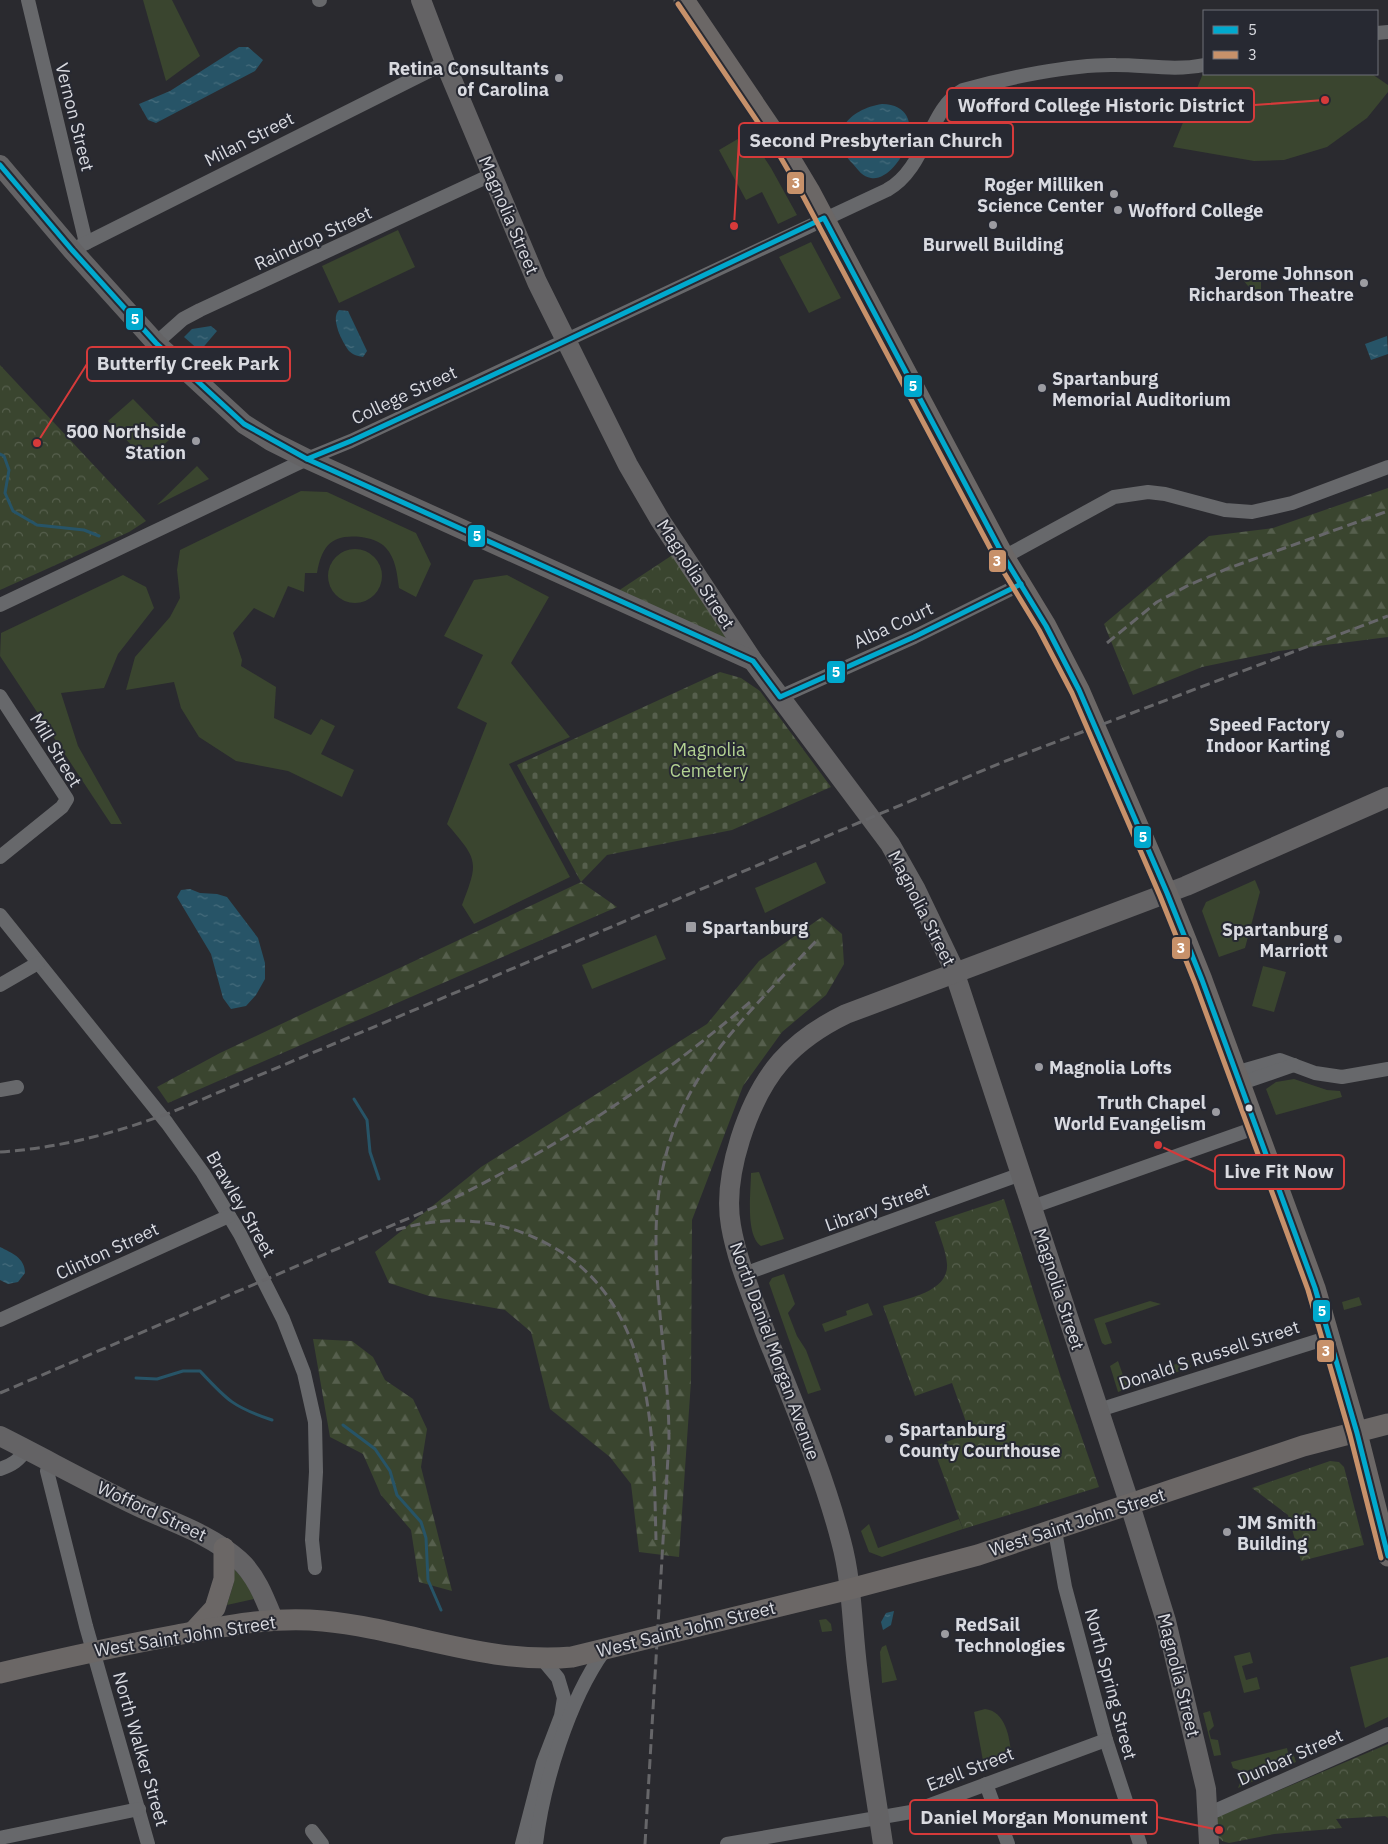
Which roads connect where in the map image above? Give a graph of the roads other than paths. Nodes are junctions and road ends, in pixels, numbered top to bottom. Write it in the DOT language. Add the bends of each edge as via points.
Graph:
graph roads {
  1 [pos="28,0"];
  2 [pos="421,0"];
  3 [pos="684,0"];
  4 [pos="445,63"];
  5 [pos="1203,65"];
  6 [pos="0,165"];
  7 [pos="491,175"];
  8 [pos="824,218"];
  9 [pos="79,246"];
  10 [pos="566,341"];
  11 [pos="156,343"];
  12 [pos="307,459"];
  13 [pos="1388,467"];
  14 [pos="1004,556"];
  15 [pos="1021,584"];
  16 [pos="0,606"];
  17 [pos="753,661"];
  18 [pos="0,696"];
  19 [pos="780,697"];
  20 [pos="1388,797"];
  21 [pos="0,857"];
  22 [pos="1167,893"];
  23 [pos="0,915"];
  24 [pos="38,963"];
  25 [pos="955,973"];
  26 [pos="0,986"];
  27 [pos="1294,1065"];
  28 [pos="1388,1069"];
  29 [pos="1237,1078"];
  30 [pos="17,1086"];
  31 [pos="0,1090"];
  32 [pos="1255,1128"];
  33 [pos="1021,1174"];
  34 [pos="1032,1207"];
  35 [pos="229,1216"];
  36 [pos="744,1274"];
  37 [pos="0,1320"];
  38 [pos="1330,1337"];
  39 [pos="1099,1410"];
  40 [pos="1388,1424"];
  41 [pos="1357,1433"];
  42 [pos="0,1436"];
  43 [pos="26,1449"];
  44 [pos="50,1461"];
  45 [pos="0,1469"];
  46 [pos="1130,1505"];
  47 [pos="1055,1531"];
  48 [pos="224,1548"];
  49 [pos="1388,1556"];
  50 [pos="316,1568"];
  51 [pos="850,1589"];
  52 [pos="273,1619"];
  53 [pos="193,1632"];
  54 [pos="93,1651"];
  55 [pos="604,1651"];
  56 [pos="543,1660"];
  57 [pos="0,1673"];
  58 [pos="1388,1734"];
  59 [pos="1106,1740"];
  60 [pos="986,1784"];
  61 [pos="139,1809"];
  62 [pos="1208,1814"];
  63 [pos="879,1818"];
  64 [pos="312,1831"];
  65 [pos="0,1838"];
  66 [pos="148,1844"];
  67 [pos="322,1844"];
  68 [pos="522,1844"];
  69 [pos="536,1844"];
  70 [pos="728,1844"];
  71 [pos="884,1844"];
  72 [pos="1008,1844"];
  73 [pos="1140,1844"];
  74 [pos="1209,1844"];
  1 -- 9 [label="street, Vernon Street"];
  2 -- 4 [label="street, Magnolia Street"];
  3 -- 8 [label="main road" via="780,142"];
  4 -- 7 [label="street, Magnolia Street"];
  4 -- 9 [label="street, Milan Street"];
  5 -- 8 [label="street, College Street" via="1189,68 1078,67 964,90 953,97 911,171 900,182"];
  6 -- 9 [label="street"];
  7 -- 10 [label="street, Magnolia Street"];
  7 -- 11 [label="street, Raindrop Street" via="200,310 183,319"];
  8 -- 10 [label="street, College Street"];
  8 -- 14 [label="main road"];
  9 -- 11 [label="street"];
  10 -- 12 [label="street, College Street"];
  10 -- 17 [label="street, Magnolia Street" via="628,465 660,520"];
  11 -- 12 [label="street" via="244,424 271,442"];
  12 -- 16 [label="street, College Street"];
  12 -- 17 [label="street"];
  13 -- 14 [label="street" via="1292,503 1252,512 1225,510 1148,492 1114,496"];
  14 -- 15 [label="main road"];
  15 -- 19 [label="street, Alba Court" via="914,637"];
  15 -- 22 [label="main road" via="1080,690"];
  17 -- 19 [label="street, Magnolia Street"];
  18 -- 21 [label="street, Mill Street" via="66,799 62,807"];
  19 -- 25 [label="street, Magnolia Street" via="896,852"];
  20 -- 22 [label="street, North Daniel Morgan Avenue"];
  22 -- 25 [label="street, North Daniel Morgan Avenue"];
  22 -- 29 [label="main road"];
  23 -- 24 [label="street, Brawley Street"];
  24 -- 26 [label="street"];
  24 -- 35 [label="street, Brawley Street" via="167,1123"];
  25 -- 33 [label="street, Magnolia Street"];
  25 -- 36 [label="street, North Daniel Morgan Avenue" via="829,1022 780,1062 754,1104 734,1164 730,1225"];
  27 -- 28 [label="street" via="1342,1076"];
  27 -- 29 [label="street"];
  27 -- 29 [label="street" via="1280,1060"];
  29 -- 32 [label="main road"];
  30 -- 31 [label="street"];
  32 -- 34 [label="street"];
  32 -- 38 [label="main road" via="1304,1256"];
  33 -- 34 [label="street, Magnolia Street"];
  33 -- 36 [label="street, Library Street"];
  34 -- 39 [label="street, Magnolia Street"];
  35 -- 37 [label="street, Clinton Street"];
  35 -- 50 [label="street, Brawley Street" via="287,1327 309,1392 315,1422 312,1540"];
  36 -- 51 [label="street, North Daniel Morgan Avenue" via="837,1527"];
  38 -- 39 [label="street, Donald S Russell Street"];
  38 -- 41 [label="main road"];
  39 -- 46 [label="street, Magnolia Street"];
  40 -- 41 [label="main road, West Saint John Street"];
  41 -- 46 [label="main road, West Saint John Street" via="1303,1446"];
  41 -- 49 [label="main road"];
  42 -- 43 [label="street, Wofford Street"];
  43 -- 44 [label="street, Wofford Street"];
  43 -- 45 [label="street" via="11,1466"];
  44 -- 48 [label="street, Wofford Street" via="138,1507 210,1538"];
  44 -- 54 [label="street, North Walker Street" via="47,1471"];
  46 -- 47 [label="main road, West Saint John Street"];
  46 -- 62 [label="street, Magnolia Street" via="1184,1688 1206,1788"];
  47 -- 51 [label="main road, West Saint John Street"];
  47 -- 59 [label="street, North Spring Street" via="1065,1587"];
  48 -- 52 [label="street, Wofford Street" via="250,1574"];
  48 -- 53 [label="main road" via="224,1579 215,1608"];
  51 -- 55 [label="main road, West Saint John Street"];
  51 -- 63 [label="street, North Daniel Morgan Avenue" via="867,1752"];
  52 -- 53 [label="main road, West Saint John Street"];
  52 -- 56 [label="main road, West Saint John Street" via="375,1628 463,1648"];
  53 -- 54 [label="main road, West Saint John Street"];
  54 -- 57 [label="main road, West Saint John Street"];
  54 -- 61 [label="street, North Walker Street"];
  55 -- 56 [label="main road, West Saint John Street"];
  55 -- 69 [label="street" via="590,1671 560,1745"];
  56 -- 68 [label="street" via="558,1678 564,1698 562,1716 544,1763"];
  58 -- 62 [label="street, Dunbar Street"];
  59 -- 60 [label="street, Ezell Street"];
  59 -- 73 [label="street, North Spring Street"];
  60 -- 63 [label="street, Ezell Street" via="911,1812"];
  60 -- 72 [label="street"];
  61 -- 65 [label="street"];
  61 -- 66 [label="street, North Walker Street"];
  62 -- 74 [label="street, Magnolia Street"];
  63 -- 70 [label="street, Ezell Street"];
  63 -- 71 [label="street, North Daniel Morgan Avenue"];
  64 -- 67 [label="street"];
}
